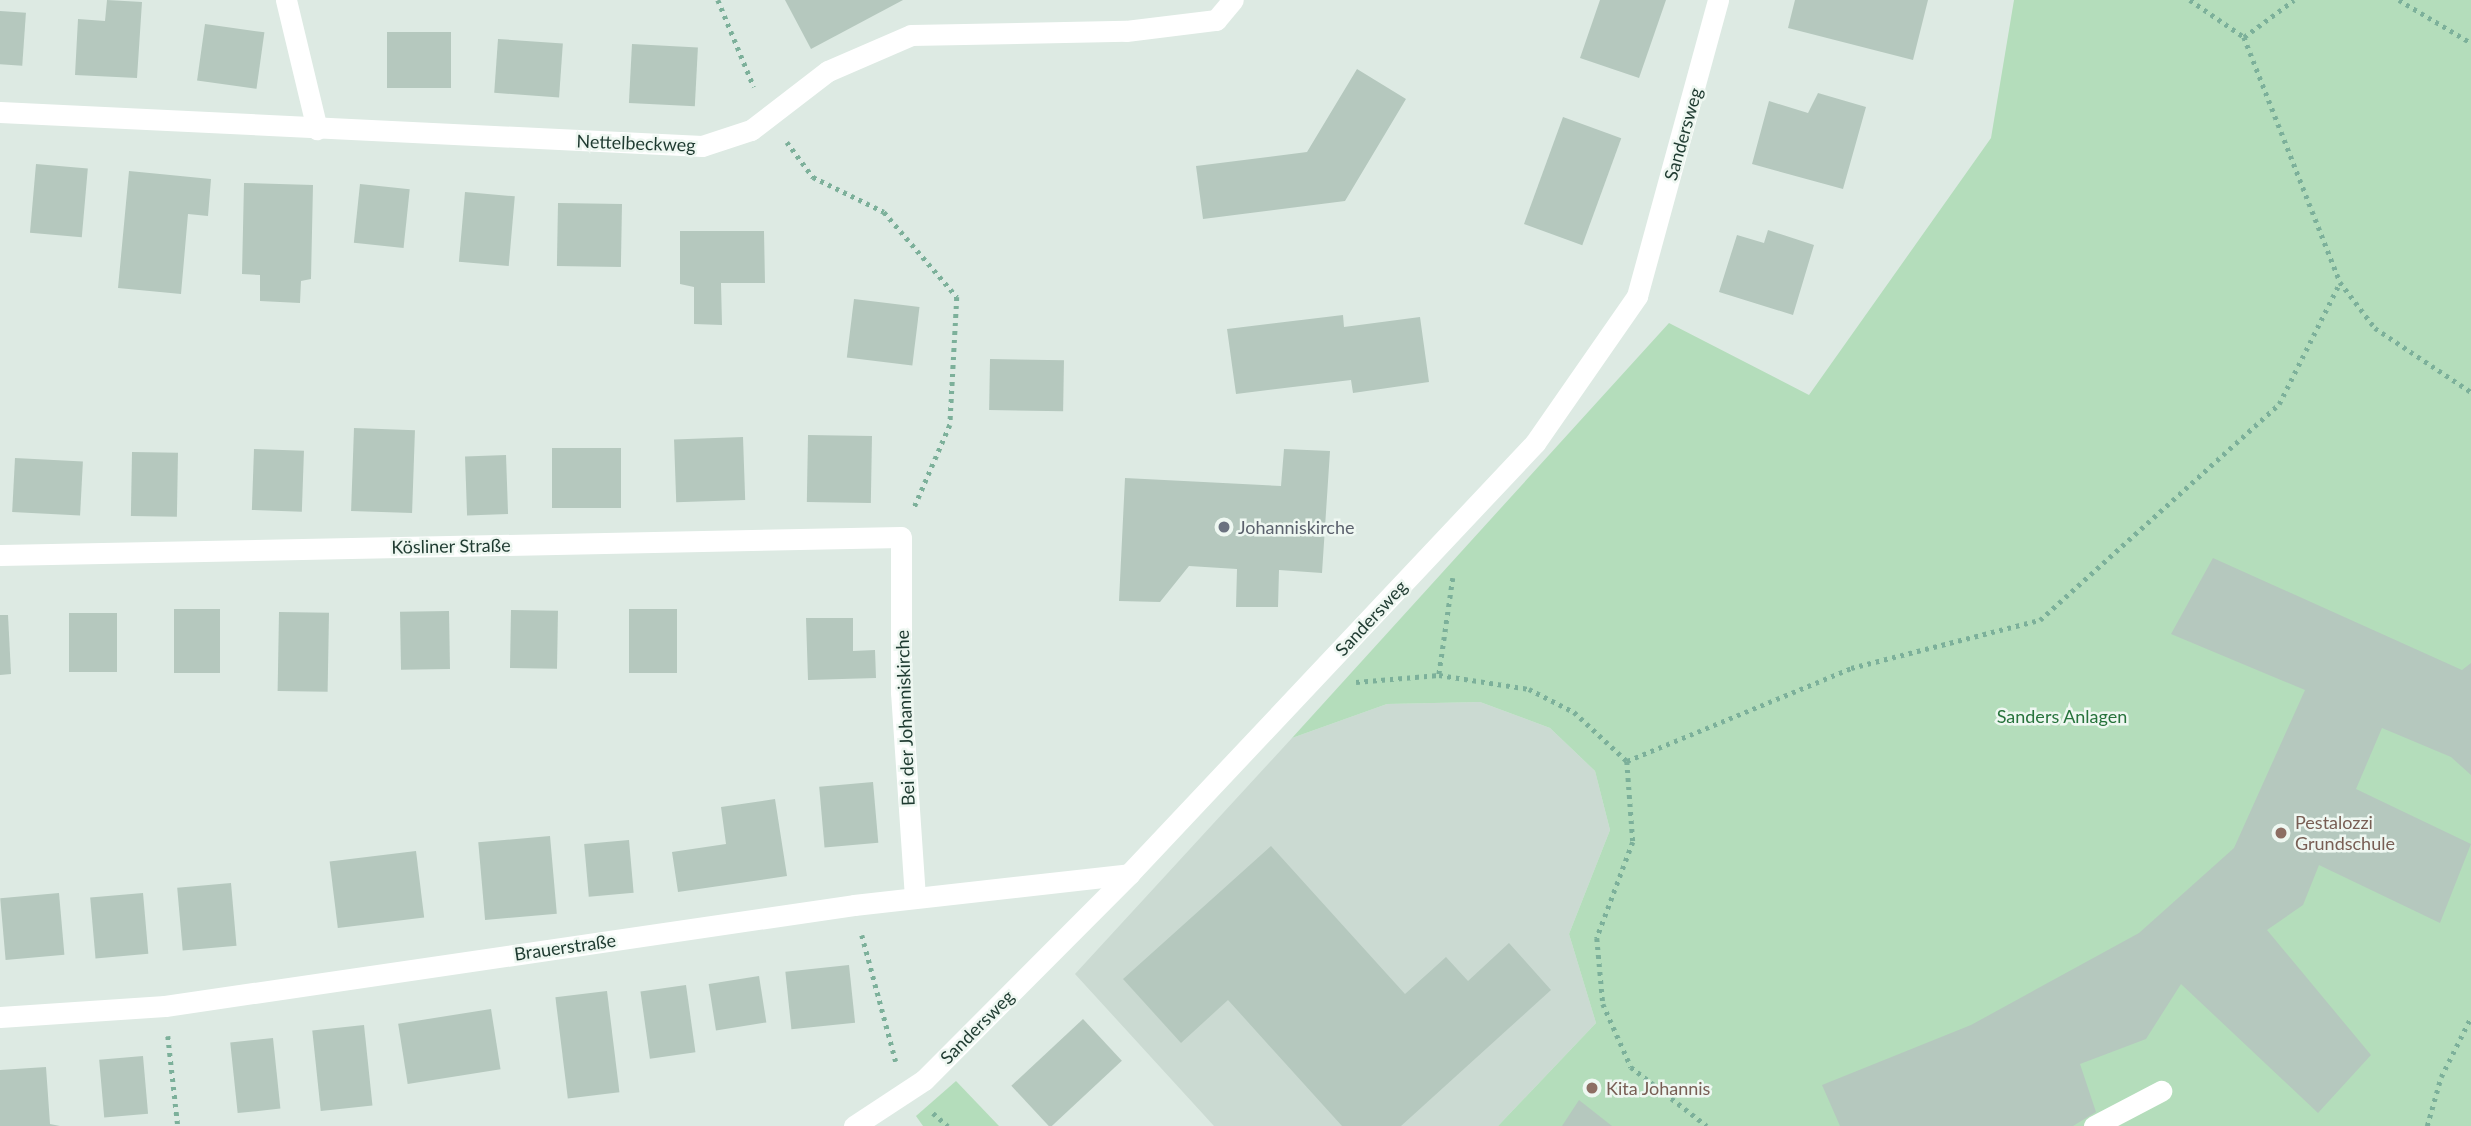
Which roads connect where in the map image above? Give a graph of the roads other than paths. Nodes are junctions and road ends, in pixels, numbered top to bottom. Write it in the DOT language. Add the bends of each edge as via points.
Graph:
graph roads {
  1 [pos="286,0"];
  2 [pos="1233,0"];
  3 [pos="1718,0"];
  4 [pos="0,113"];
  5 [pos="317,129"];
  6 [pos="901,537"];
  7 [pos="0,555"];
  8 [pos="1129,874"];
  9 [pos="915,898"];
  10 [pos="0,1017"];
  11 [pos="2161,1091"];
  12 [pos="855,1126"];
  13 [pos="2094,1126"];
  1 -- 5 [label="street"];
  2 -- 5 [label="street, Nettelbeckweg" via="1216,20 1126,31 911,34 828,71 751,130 702,146"];
  3 -- 8 [label="street, Sandersweg" via="1637,296 1535,443"];
  4 -- 5 [label="street, Nettelbeckweg"];
  6 -- 7 [label="street, Kösliner Straße"];
  6 -- 9 [label="street, Bei der Johanniskirche" via="901,692"];
  8 -- 9 [label="street, Brauerstraße"];
  8 -- 12 [label="street, Sandersweg" via="910,1092"];
  9 -- 10 [label="street, Brauerstraße" via="164,1006"];
  11 -- 13 [label="street"];
}
